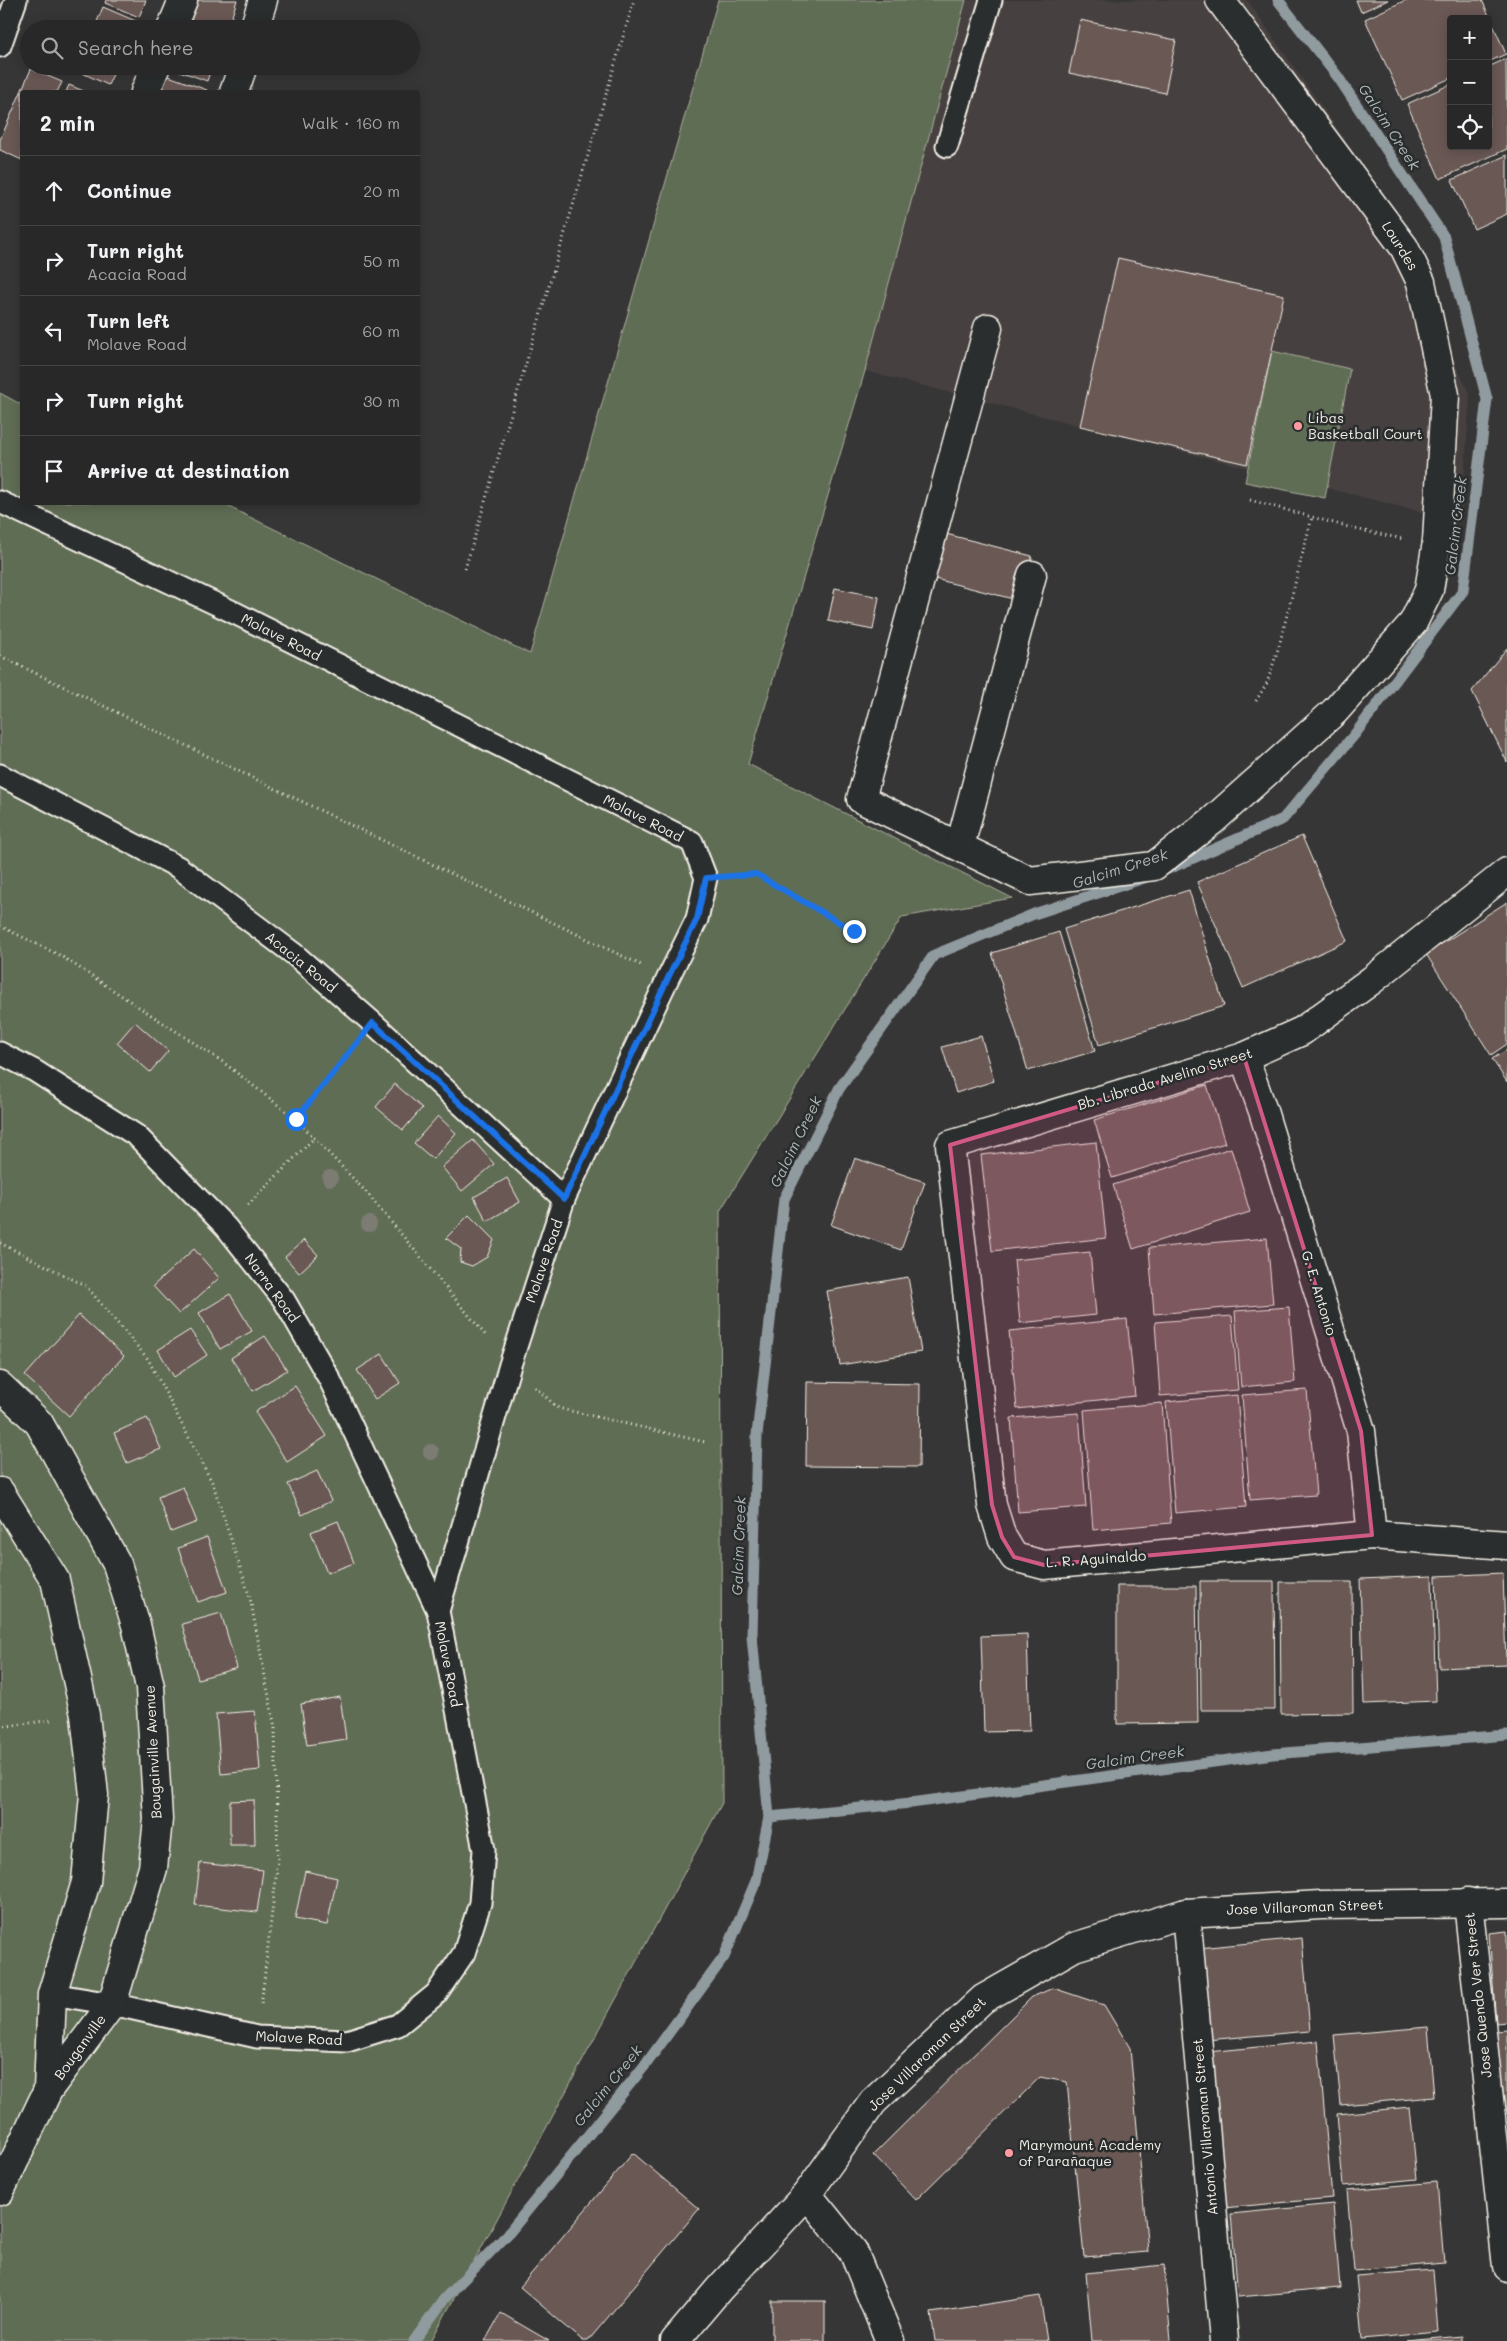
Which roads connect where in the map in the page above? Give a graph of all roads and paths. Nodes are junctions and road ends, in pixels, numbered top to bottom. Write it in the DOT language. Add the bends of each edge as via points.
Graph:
graph roads {
  1 [pos="16,0"];
  2 [pos="182,0"];
  3 [pos="263,0"];
  4 [pos="634,0"];
  5 [pos="991,0"];
  6 [pos="1220,0"];
  7 [pos="174,20"];
  8 [pos="257,20"];
  9 [pos="0,46"];
  10 [pos="152,75"];
  11 [pos="240,75"];
  12 [pos="146,90"];
  13 [pos="235,90"];
  14 [pos="947,146"];
  15 [pos="988,328"];
  16 [pos="1250,500"];
  17 [pos="0,502"];
  18 [pos="1312,517"];
  19 [pos="1437,542"];
  20 [pos="465,569"];
  21 [pos="1032,575"];
  22 [pos="0,656"];
  23 [pos="1256,701"];
  24 [pos="0,775"];
  25 [pos="960,846"];
  26 [pos="1507,872"];
  27 [pos="706,878"];
  28 [pos="0,926"];
  29 [pos="854,931"];
  30 [pos="668,978"];
  31 [pos="373,1023"];
  32 [pos="0,1053"];
  33 [pos="1244,1057"];
  34 [pos="296,1119"];
  35 [pos="314,1138"];
  36 [pos="950,1145"];
  37 [pos="564,1199"];
  38 [pos="226,1227"];
  39 [pos="0,1242"];
  40 [pos="510,1365"];
  41 [pos="0,1386"];
  42 [pos="705,1442"];
  43 [pos="0,1492"];
  44 [pos="1372,1535"];
  45 [pos="1507,1545"];
  46 [pos="438,1611"];
  47 [pos="85,1715"];
  48 [pos="0,1727"];
  49 [pos="1468,1902"];
  50 [pos="1507,1904"];
  51 [pos="1186,1913"];
  52 [pos="52,1994"];
  53 [pos="112,2004"];
  54 [pos="257,2037"];
  55 [pos="48,2090"];
  56 [pos="0,2191"];
  57 [pos="807,2194"];
  58 [pos="1507,2267"];
  59 [pos="675,2341"];
  60 [pos="890,2341"];
  61 [pos="1224,2341"];
  1 -- 9 [label="lane"];
  2 -- 7 [label="street"];
  3 -- 8 [label="street"];
  4 -- 20 [label="path"];
  5 -- 14 [label="lane"];
  6 -- 19 [label="street, Lourdes" via="1404,246 1421,282 1445,395"];
  10 -- 12 [label="street"];
  11 -- 13 [label="street"];
  15 -- 25 [label="street, Lourdes" via="861,799"];
  16 -- 18 [label="path"];
  17 -- 27 [label="lane, Molave Road" via="233,612 692,842"];
  18 -- 19 [label="path" via="1395,538"];
  18 -- 23 [label="path" via="1279,646 1267,683"];
  19 -- 25 [label="street, Lourdes" via="1429,590 1413,623 1335,711 1212,821 1154,866 1030,881"];
  21 -- 25 [label="street"];
  22 -- 30 [label="path"];
  24 -- 31 [label="lane, Acacia Road" via="178,867 294,954"];
  26 -- 33 [label="street, Bb. Librada Avelino Street" via="1372,980 1302,1031"];
  27 -- 29 [label="path" via="756,874"];
  27 -- 30 [label="lane, Molave Road" via="697,919"];
  28 -- 34 [label="path" via="61,956 223,1062"];
  30 -- 37 [label="lane, Molave Road"];
  31 -- 34 [label="path"];
  31 -- 37 [label="lane, Acacia Road"];
  32 -- 38 [label="lane, Narra Road" via="35,1071 136,1136"];
  33 -- 36 [label="street, Bb. Librada Avelino Street"];
  33 -- 44 [label="street, G. E. Antonio" via="1361,1431"];
  34 -- 35 [label="path"];
  35 -- 38 [label="path"];
  35 -- 40 [label="path" via="366,1192"];
  36 -- 44 [label="street, L. R. Aguinaldo" via="992,1505 1002,1537 1014,1557 1044,1565"];
  37 -- 40 [label="lane, Molave Road"];
  38 -- 46 [label="lane, Narra Road" via="284,1300 330,1380"];
  39 -- 54 [label="path" via="86,1286 148,1359 212,1484 250,1598 275,1728 278,1851"];
  40 -- 42 [label="path" via="558,1408"];
  40 -- 46 [label="lane, Molave Road"];
  41 -- 53 [label="street, Bougainville Avenue" via="39,1423 117,1564 150,1687 158,1819 153,1868"];
  43 -- 47 [label="street" via="55,1580"];
  44 -- 45 [label="street, L. R. Aguinaldo"];
  46 -- 54 [label="lane, Molave Road" via="484,1850 480,1903 464,1954 436,1994 398,2026 347,2041"];
  47 -- 48 [label="path"];
  47 -- 52 [label="street" via="94,1795 86,1882"];
  49 -- 50 [label="street, Jose Villaroman Street"];
  49 -- 51 [label="street, Jose Villaroman Street" via="1321,1905"];
  49 -- 58 [label="street, Jose Quendo Ver Street"];
  51 -- 57 [label="street, Jose Villaroman Street" via="1074,1946 982,1999 873,2102"];
  51 -- 61 [label="street, Antonio Villaroman Street"];
  52 -- 53 [label="lane, Molave Road"];
  52 -- 55 [label="street, Bouganville"];
  53 -- 54 [label="lane, Molave Road"];
  53 -- 55 [label="street, Bouganville"];
  55 -- 56 [label="street, Bouganville"];
  57 -- 59 [label="street, Jose Villaroman Street"];
  57 -- 60 [label="street" via="854,2252"];
}
